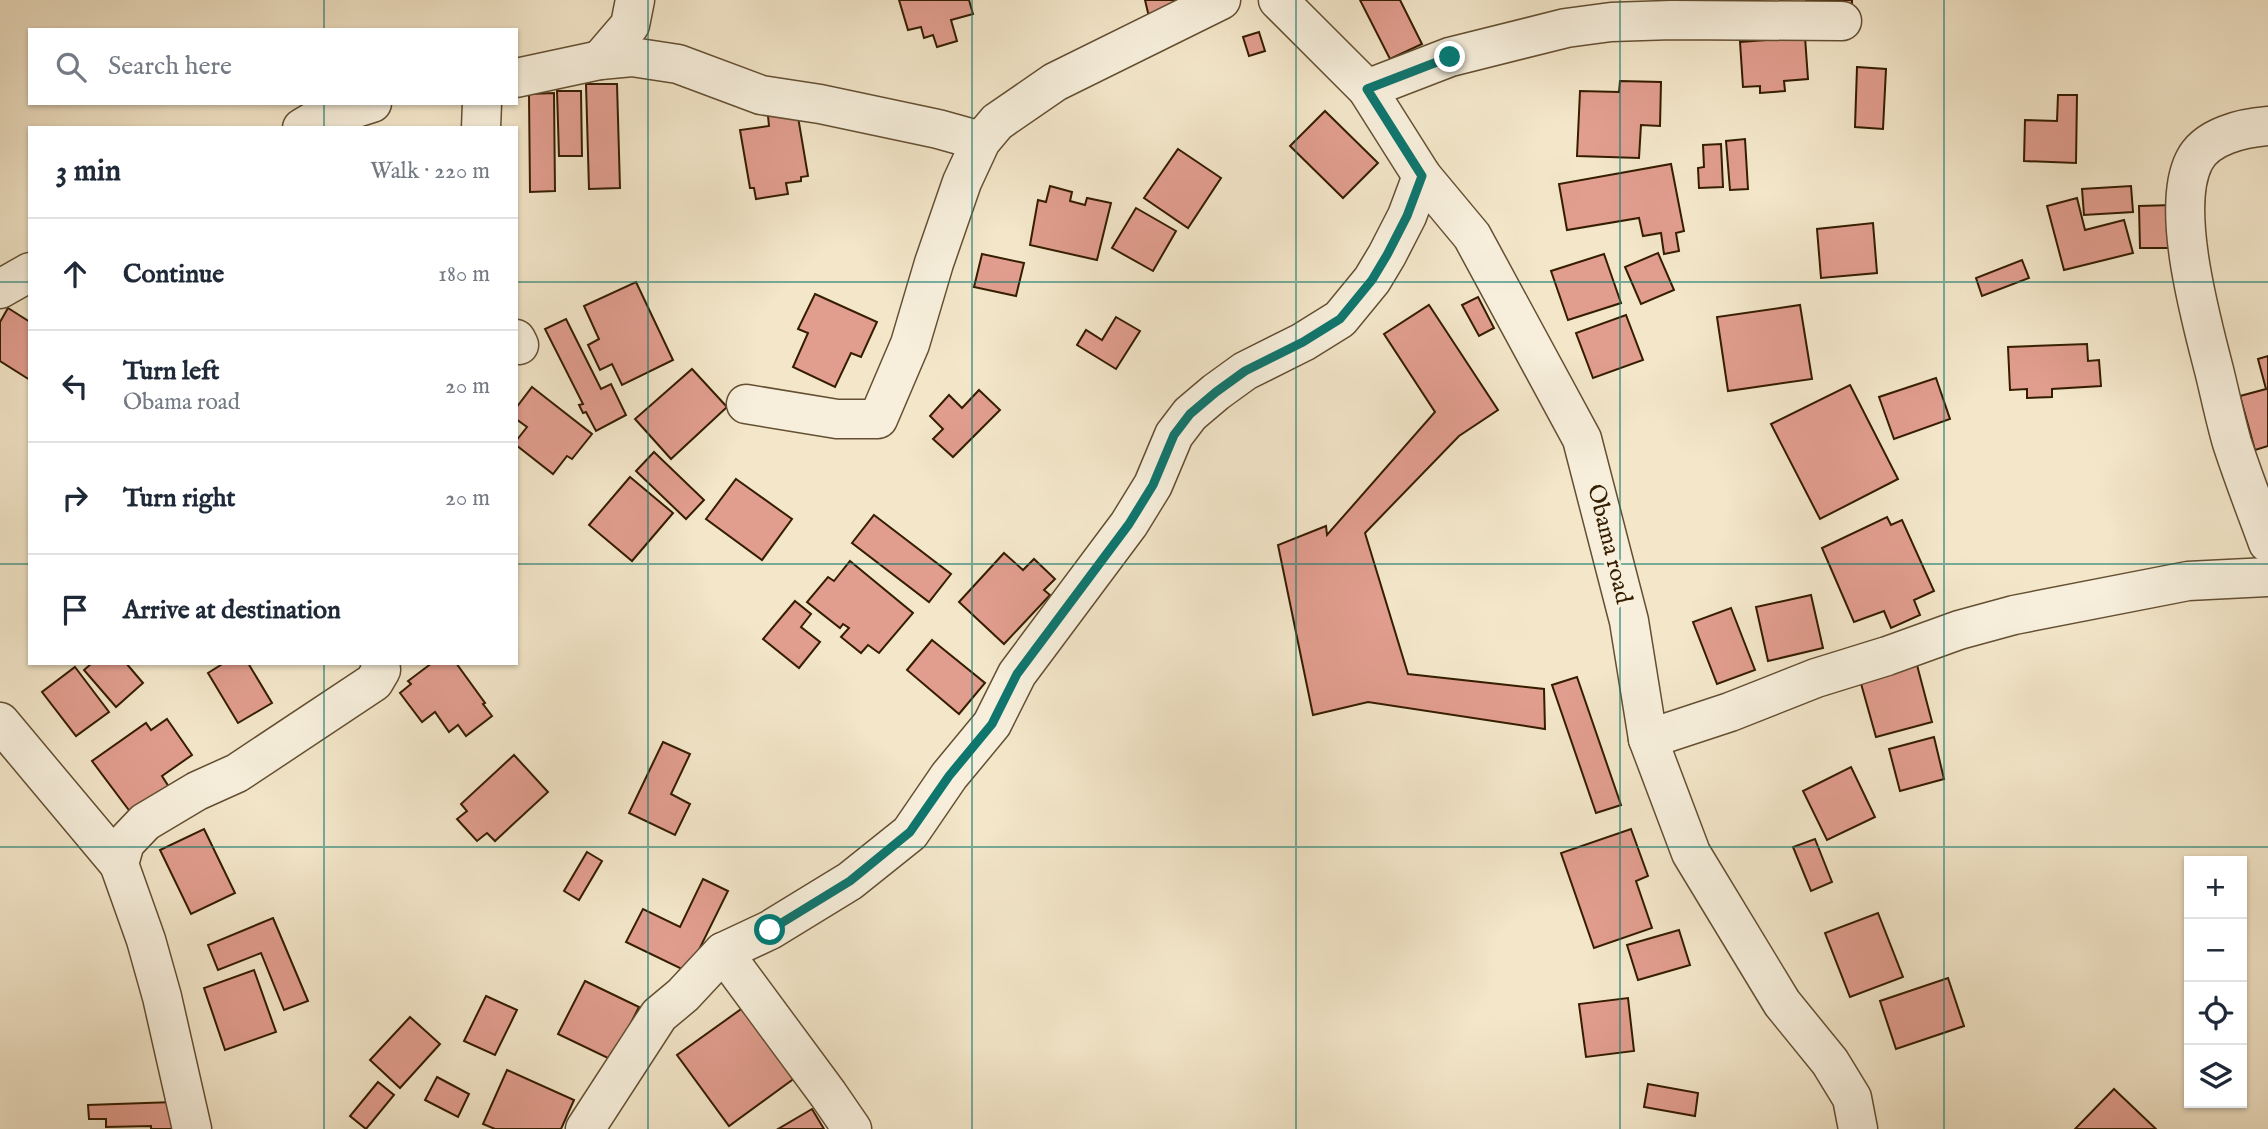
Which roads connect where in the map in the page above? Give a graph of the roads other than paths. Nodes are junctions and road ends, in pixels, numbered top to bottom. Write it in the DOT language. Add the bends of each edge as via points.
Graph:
graph roads {
  1 [pos="635,0"];
  2 [pos="1222,0"];
  3 [pos="1278,0"];
  4 [pos="1842,21"];
  5 [pos="600,61"];
  6 [pos="518,78"];
  7 [pos="1367,89"];
  8 [pos="366,105"];
  9 [pos="482,105"];
  10 [pos="305,126"];
  11 [pos="481,126"];
  12 [pos="2268,126"];
  13 [pos="981,141"];
  14 [pos="1422,176"];
  15 [pos="28,273"];
  16 [pos="0,289"];
  17 [pos="746,404"];
  18 [pos="2268,543"];
  19 [pos="2268,577"];
  20 [pos="380,665"];
  21 [pos="0,722"];
  22 [pos="1648,738"];
  23 [pos="119,864"];
  24 [pos="723,952"];
  25 [pos="192,1129"];
  26 [pos="585,1129"];
  27 [pos="852,1129"];
  28 [pos="1858,1129"];
  1 -- 5 [label="street" via="630,25"];
  2 -- 13 [label="street" via="1055,82 997,122"];
  3 -- 7 [label="street, Obama road"];
  4 -- 7 [label="street" via="1672,20 1566,28 1450,57"];
  5 -- 6 [label="street"];
  5 -- 13 [label="street" via="632,57 678,64 761,95"];
  7 -- 14 [label="street, Obama road"];
  8 -- 10 [label="street"];
  9 -- 11 [label="street"];
  12 -- 18 [label="street" via="2246,128 2207,145 2194,160 2185,199 2191,269 2207,342 2231,440"];
  13 -- 17 [label="street" via="958,194 910,344 878,419 837,419"];
  14 -- 22 [label="street, Obama road" via="1472,236 1582,439 1629,621"];
  14 -- 24 [label="street" via="1387,255 1340,319 1245,371 1190,414 1174,435 1153,485 1129,524 1017,674 992,724 910,832 850,881 770,930"];
  15 -- 16 [label="street"];
  19 -- 22 [label="street" via="2188,581 2014,615"];
  20 -- 23 [label="street" via="378,677 368,687 237,773 145,822 125,842"];
  21 -- 23 [label="street"];
  22 -- 28 [label="street, Obama road" via="1691,853 1782,1003 1830,1062 1852,1098"];
  23 -- 25 [label="street" via="159,985"];
  24 -- 26 [label="street" via="659,1015"];
  24 -- 27 [label="street"];
}
